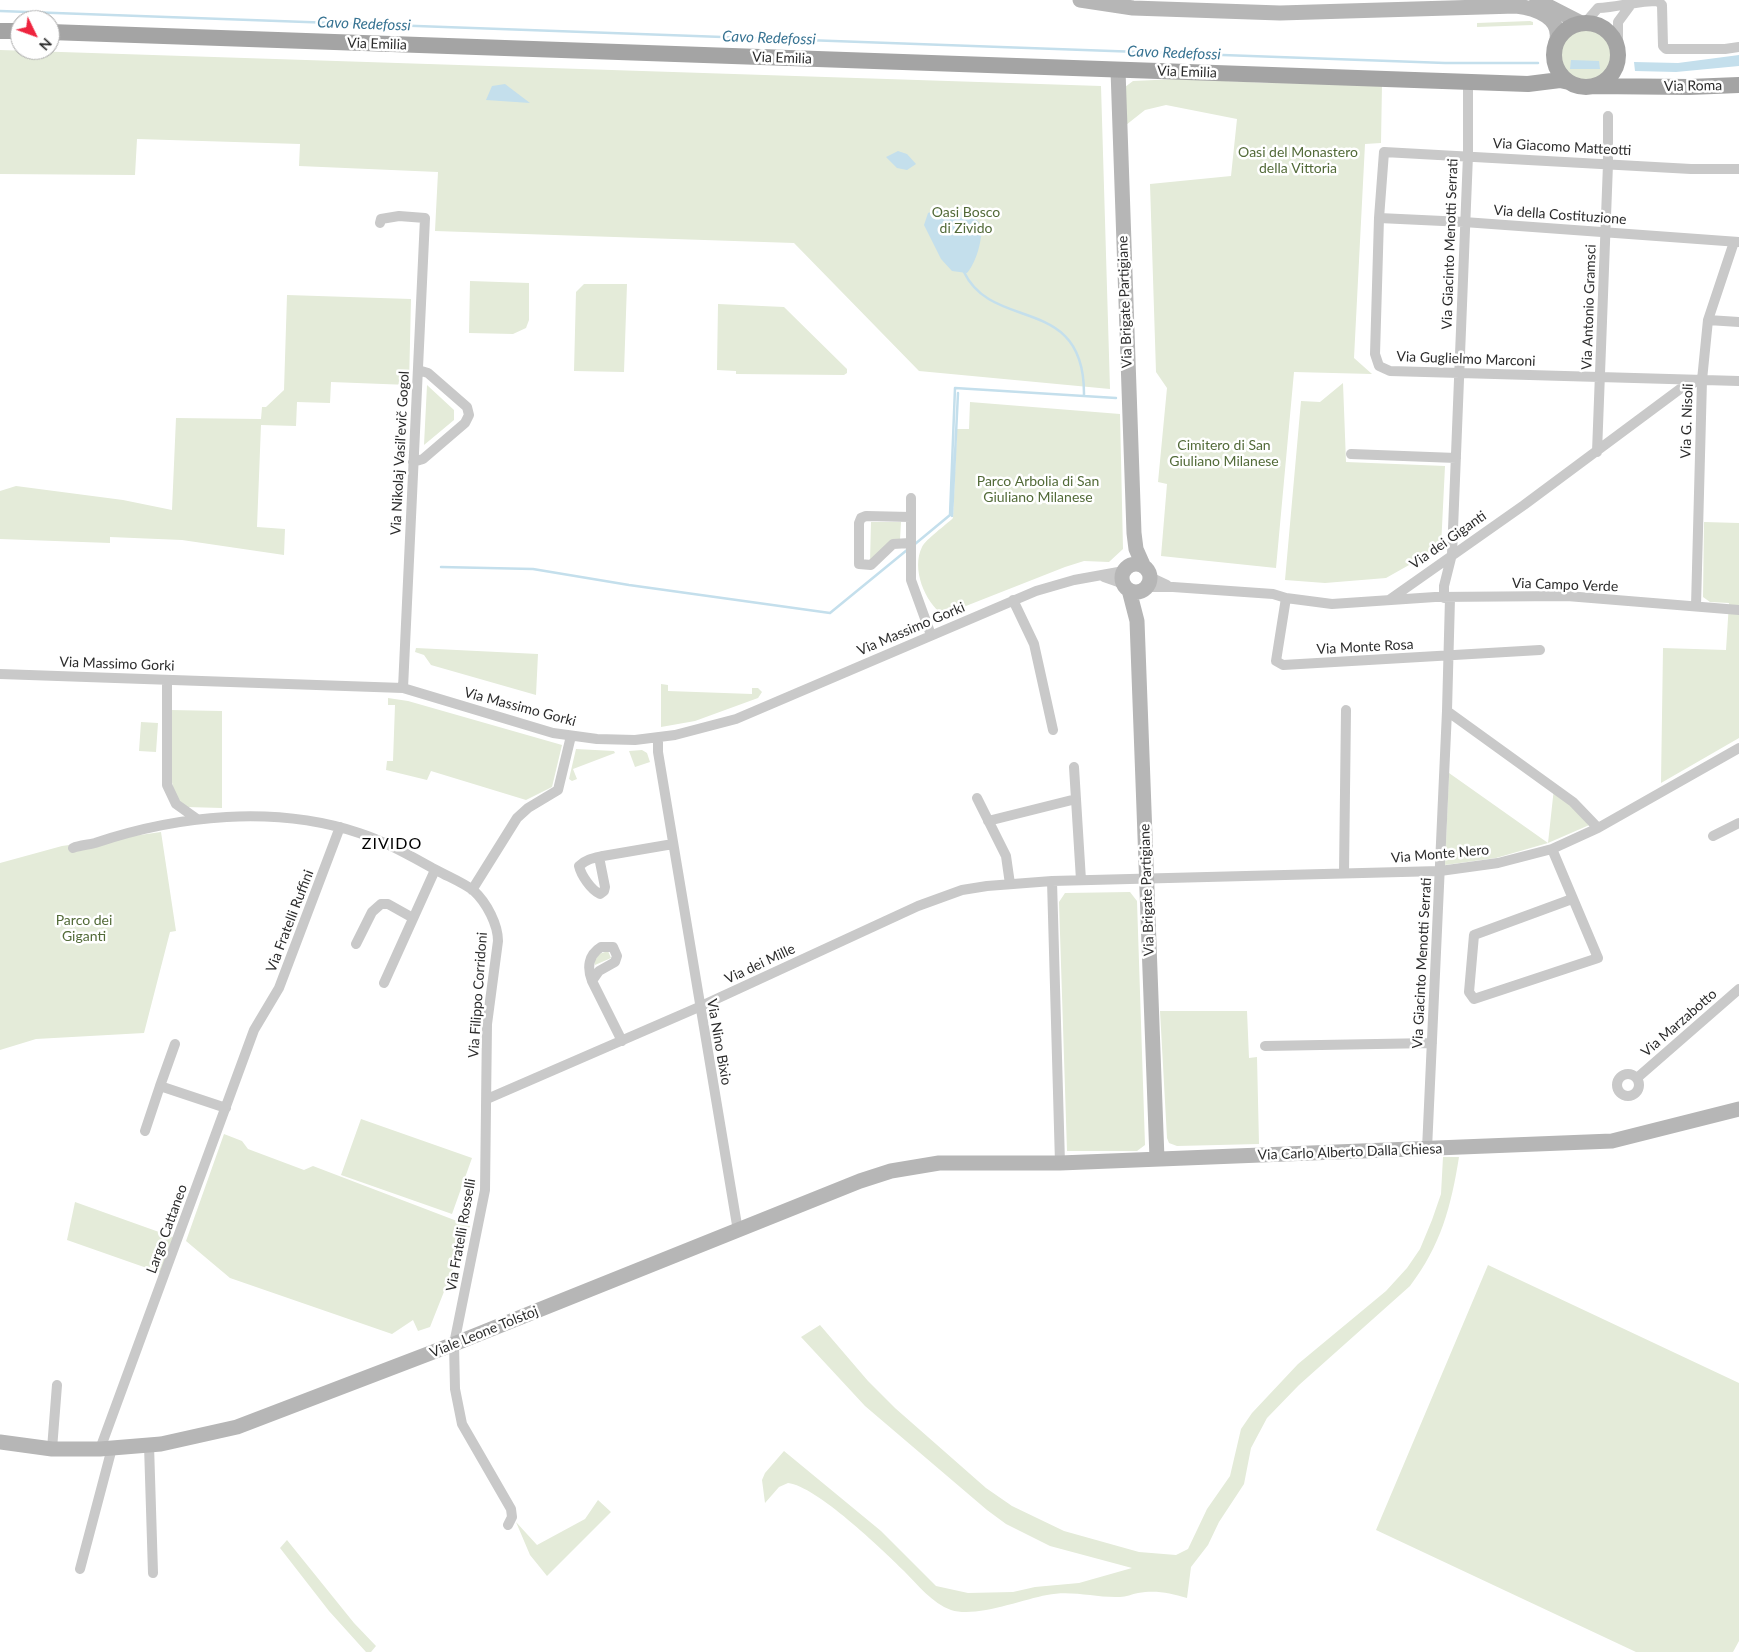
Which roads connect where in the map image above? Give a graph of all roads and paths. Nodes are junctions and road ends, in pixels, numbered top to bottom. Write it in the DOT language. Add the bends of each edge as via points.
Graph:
graph roads {
  1 [pos="1080,0"];
  2 [pos="1632,3"];
  3 [pos="1516,6"];
  4 [pos="1583,23"];
  5 [pos="60,32"];
  6 [pos="1739,46"];
  7 [pos="1555,49"];
  8 [pos="1617,56"];
  9 [pos="1118,70"];
  10 [pos="1468,82"];
  11 [pos="1568,82"];
  12 [pos="1514,83"];
  13 [pos="1739,85"];
  14 [pos="1592,86"];
  15 [pos="1647,87"];
  16 [pos="1608,116"];
  17 [pos="1384,152"];
  18 [pos="1468,156"];
  19 [pos="1608,164"];
  20 [pos="1739,169"];
  21 [pos="1379,218"];
  22 [pos="380,222"];
  23 [pos="1464,222"];
  24 [pos="1605,232"];
  25 [pos="1736,242"];
  26 [pos="1708,320"];
  27 [pos="1739,322"];
  28 [pos="418,370"];
  29 [pos="1459,373"];
  30 [pos="1600,376"];
  31 [pos="1702,380"];
  32 [pos="1739,381"];
  33 [pos="1597,452"];
  34 [pos="1351,454"];
  35 [pos="1456,458"];
  36 [pos="413,462"];
  37 [pos="911,498"];
  38 [pos="911,517"];
  39 [pos="910,543"];
  40 [pos="1452,554"];
  41 [pos="1439,563"];
  42 [pos="1136,579"];
  43 [pos="1444,586"];
  44 [pos="1286,598"];
  45 [pos="1447,598"];
  46 [pos="1014,600"];
  47 [pos="1389,600"];
  48 [pos="1696,606"];
  49 [pos="1739,610"];
  50 [pos="931,635"];
  51 [pos="1540,650"];
  52 [pos="1449,656"];
  53 [pos="0,674"];
  54 [pos="167,680"];
  55 [pos="403,688"];
  56 [pos="1346,710"];
  57 [pos="1447,711"];
  58 [pos="1053,730"];
  59 [pos="571,736"];
  60 [pos="658,738"];
  61 [pos="1739,748"];
  62 [pos="1074,767"];
  63 [pos="977,798"];
  64 [pos="1076,799"];
  65 [pos="197,819"];
  66 [pos="988,821"];
  67 [pos="1739,823"];
  68 [pos="340,828"];
  69 [pos="1598,828"];
  70 [pos="1713,836"];
  71 [pos="673,844"];
  72 [pos="73,848"];
  73 [pos="1552,849"];
  74 [pos="599,857"];
  75 [pos="435,870"];
  76 [pos="1440,871"];
  77 [pos="1344,873"];
  78 [pos="1147,878"];
  79 [pos="1081,880"];
  80 [pos="1052,881"];
  81 [pos="1010,884"];
  82 [pos="472,890"];
  83 [pos="1572,899"];
  84 [pos="413,918"];
  85 [pos="356,944"];
  86 [pos="592,981"];
  87 [pos="384,982"];
  88 [pos="1739,989"];
  89 [pos="699,1007"];
  90 [pos="258,1020"];
  91 [pos="622,1041"];
  92 [pos="1432,1043"];
  93 [pos="175,1044"];
  94 [pos="1264,1046"];
  95 [pos="1637,1078"];
  96 [pos="160,1086"];
  97 [pos="487,1099"];
  98 [pos="226,1108"];
  99 [pos="1739,1109"];
  100 [pos="145,1130"];
  101 [pos="1427,1149"];
  102 [pos="1156,1160"];
  103 [pos="957,1163"];
  104 [pos="1060,1163"];
  105 [pos="738,1231"];
  106 [pos="454,1344"];
  107 [pos="57,1385"];
  108 [pos="0,1442"];
  109 [pos="149,1445"];
  110 [pos="106,1448"];
  111 [pos="52,1449"];
  112 [pos="508,1525"];
  113 [pos="80,1569"];
  114 [pos="153,1573"];
  1 -- 3 [label="street" via="1133,8 1271,12"];
  2 -- 4 [label="street" via="1618,8 1598,8"];
  2 -- 6 [label="street" via="1661,3 1663,46 1666,49"];
  2 -- 8 [label="street" via="1618,22"];
  3 -- 4 [label="street" via="1543,5"];
  3 -- 7 [label="street" via="1535,9 1546,16 1557,32"];
  4 -- 7 [label="main road" via="1567,29"];
  4 -- 8 [label="main road" via="1607,30 1615,41"];
  5 -- 9 [label="main road, Via Emilia"];
  7 -- 11 [label="main road" via="1558,71"];
  7 -- 12 [label="main road, Via Emilia" via="1548,67 1539,76"];
  8 -- 14 [label="main road" via="1609,77"];
  8 -- 15 [label="main road, Via Roma" via="1619,69 1628,79"];
  9 -- 10 [label="main road, Via Emilia"];
  9 -- 42 [label="street, Via Brigate Partigiane" via="1134,533 1138,556"];
  10 -- 12 [label="main road, Via Emilia"];
  10 -- 18 [label="street, Via Giacinto Menotti Serrati"];
  11 -- 12 [label="main road, Via Emilia"];
  11 -- 14 [label="main road"];
  13 -- 15 [label="main road, Via Roma"];
  14 -- 15 [label="main road, Via Roma"];
  16 -- 19 [label="street, Via Antonio Gramsci"];
  17 -- 18 [label="street, Via Giacomo Matteotti"];
  17 -- 21 [label="street, Via Guglielmo Marconi"];
  18 -- 19 [label="street, Via Giacomo Matteotti"];
  18 -- 23 [label="street, Via Giacinto Menotti Serrati"];
  19 -- 20 [label="street, Via Giacomo Matteotti"];
  19 -- 24 [label="street, Via Antonio Gramsci"];
  21 -- 23 [label="street, Via della Costituzione"];
  21 -- 29 [label="street, Via Guglielmo Marconi" via="1375,354 1378,364 1390,371"];
  22 -- 28 [label="street, Via Nikolaj Vasil'evič Gogol" via="387,216 424,218"];
  23 -- 24 [label="street, Via della Costituzione"];
  23 -- 29 [label="street, Via Giacinto Menotti Serrati"];
  24 -- 25 [label="street, Via della Costituzione"];
  24 -- 30 [label="street, Via Antonio Gramsci"];
  25 -- 26 [label="street, Via G. Nisoli"];
  26 -- 27 [label="street"];
  26 -- 31 [label="street, Via G. Nisoli"];
  28 -- 36 [label="street, Via Nikolaj Vasil'evič Gogol"];
  28 -- 36 [label="street" via="428,373 466,407 469,415 465,423 423,459"];
  29 -- 30 [label="street, Via Guglielmo Marconi"];
  29 -- 35 [label="street, Via Giacinto Menotti Serrati"];
  30 -- 31 [label="street, Via Guglielmo Marconi"];
  30 -- 33 [label="street, Via Antonio Gramsci"];
  31 -- 32 [label="street, Via Guglielmo Marconi"];
  31 -- 33 [label="street, Via dei Giganti" via="1680,389"];
  31 -- 48 [label="street, Via G. Nisoli"];
  33 -- 40 [label="street, Via dei Giganti"];
  34 -- 35 [label="street"];
  35 -- 40 [label="street, Via Giacinto Menotti Serrati"];
  36 -- 55 [label="street, Via Nikolaj Vasil'evič Gogol"];
  37 -- 38 [label="street"];
  38 -- 39 [label="street"];
  38 -- 39 [label="street" via="861,518 860,564 871,565 894,544"];
  39 -- 50 [label="street" via="913,590"];
  40 -- 41 [label="street, Via dei Giganti"];
  40 -- 43 [label="street, Via Giacinto Menotti Serrati"];
  41 -- 43 [label="street, Via Giacinto Menotti Serrati"];
  41 -- 47 [label="street, Via dei Giganti"];
  42 -- 44 [label="street" via="1173,587 1273,594"];
  42 -- 46 [label="street, Via Massimo Gorki" via="1096,576"];
  42 -- 78 [label="street, Via Brigate Partigiane"];
  43 -- 45 [label="street, Via Giacinto Menotti Serrati"];
  44 -- 47 [label="street" via="1332,604"];
  44 -- 52 [label="street, Via Monte Rosa" via="1276,661 1283,665"];
  45 -- 47 [label="street, Via Campo Verde"];
  45 -- 48 [label="street, Via Campo Verde" via="1567,596"];
  45 -- 52 [label="street, Via Giacinto Menotti Serrati"];
  46 -- 50 [label="street, Via Massimo Gorki"];
  46 -- 58 [label="street" via="1034,644"];
  48 -- 49 [label="street, Via Campo Verde"];
  50 -- 60 [label="street, Via Massimo Gorki" via="736,718"];
  51 -- 52 [label="street, Via Monte Rosa"];
  52 -- 57 [label="street, Via Giacinto Menotti Serrati"];
  53 -- 54 [label="street, Via Massimo Gorki"];
  54 -- 55 [label="street, Via Massimo Gorki"];
  54 -- 65 [label="street" via="167,785 176,804"];
  55 -- 59 [label="street, Via Massimo Gorki" via="533,728"];
  56 -- 77 [label="street"];
  57 -- 69 [label="street" via="1573,802"];
  57 -- 76 [label="street, Via Giacinto Menotti Serrati"];
  59 -- 60 [label="street, Via Massimo Gorki" via="635,740"];
  59 -- 82 [label="street" via="558,790 517,818"];
  60 -- 71 [label="street, Via Nino Bixio"];
  61 -- 69 [label="street, Via Monte Nero"];
  62 -- 64 [label="street"];
  63 -- 66 [label="street"];
  64 -- 66 [label="street"];
  64 -- 79 [label="street"];
  65 -- 68 [label="street, Via Filippo Corridoni" via="270,818"];
  65 -- 72 [label="street, Via Filippo Corridoni" via="163,823"];
  66 -- 81 [label="street" via="1006,856"];
  67 -- 70 [label="street"];
  68 -- 75 [label="street, Via Filippo Corridoni" via="374,839"];
  68 -- 90 [label="street, Via Fratelli Ruffini" via="280,986"];
  69 -- 73 [label="street, Via Monte Nero"];
  71 -- 74 [label="street"];
  71 -- 89 [label="street, Via Nino Bixio"];
  73 -- 76 [label="street, Via Monte Nero" via="1498,863"];
  73 -- 83 [label="street"];
  75 -- 82 [label="street, Via Filippo Corridoni"];
  75 -- 84 [label="street"];
  76 -- 77 [label="street, Via Monte Nero"];
  76 -- 92 [label="street, Via Giacinto Menotti Serrati"];
  77 -- 78 [label="street, Via Monte Nero"];
  78 -- 79 [label="street, Via dei Mille"];
  78 -- 102 [label="street, Via Brigate Partigiane"];
  79 -- 80 [label="street, Via dei Mille"];
  80 -- 81 [label="street, Via dei Mille"];
  80 -- 104 [label="street"];
  81 -- 89 [label="street, Via dei Mille" via="972,888 934,899"];
  82 -- 97 [label="street, Via Filippo Corridoni" via="498,931 487,1024"];
  83 -- 83 [label="street" via="1474,934 1470,992 1474,998 1598,958"];
  84 -- 85 [label="street" via="388,904 380,904 372,912"];
  84 -- 87 [label="street"];
  86 -- 91 [label="street"];
  88 -- 95 [label="street, Via Marzabotto"];
  89 -- 91 [label="street, Via dei Mille"];
  89 -- 105 [label="street, Via Nino Bixio"];
  90 -- 98 [label="street, Largo Cattaneo"];
  91 -- 97 [label="street, Via dei Mille"];
  92 -- 94 [label="street"];
  92 -- 101 [label="street, Via Giacinto Menotti Serrati"];
  93 -- 96 [label="street"];
  96 -- 98 [label="street"];
  96 -- 100 [label="street"];
  97 -- 106 [label="street, Via Fratelli Rosselli" via="483,1206"];
  98 -- 110 [label="street, Largo Cattaneo"];
  99 -- 101 [label="street, Via Carlo Alberto Dalla Chiesa" via="1612,1141"];
  101 -- 102 [label="street, Via Carlo Alberto Dalla Chiesa"];
  102 -- 104 [label="street, Via Carlo Alberto Dalla Chiesa"];
  103 -- 104 [label="street, Via Carlo Alberto Dalla Chiesa"];
  103 -- 105 [label="street, Viale Leone Tolstoj" via="921,1165 880,1174"];
  105 -- 106 [label="street, Viale Leone Tolstoj"];
  106 -- 109 [label="street, Viale Leone Tolstoj" via="244,1425"];
  106 -- 112 [label="street, Via Fratelli Rosselli" via="458,1412 511,1509"];
  107 -- 111 [label="street"];
  108 -- 111 [label="street, Viale Leone Tolstoj"];
  109 -- 110 [label="street, Viale Leone Tolstoj"];
  109 -- 114 [label="street"];
  110 -- 111 [label="street, Viale Leone Tolstoj"];
  110 -- 113 [label="street, Largo Cattaneo"];
}
